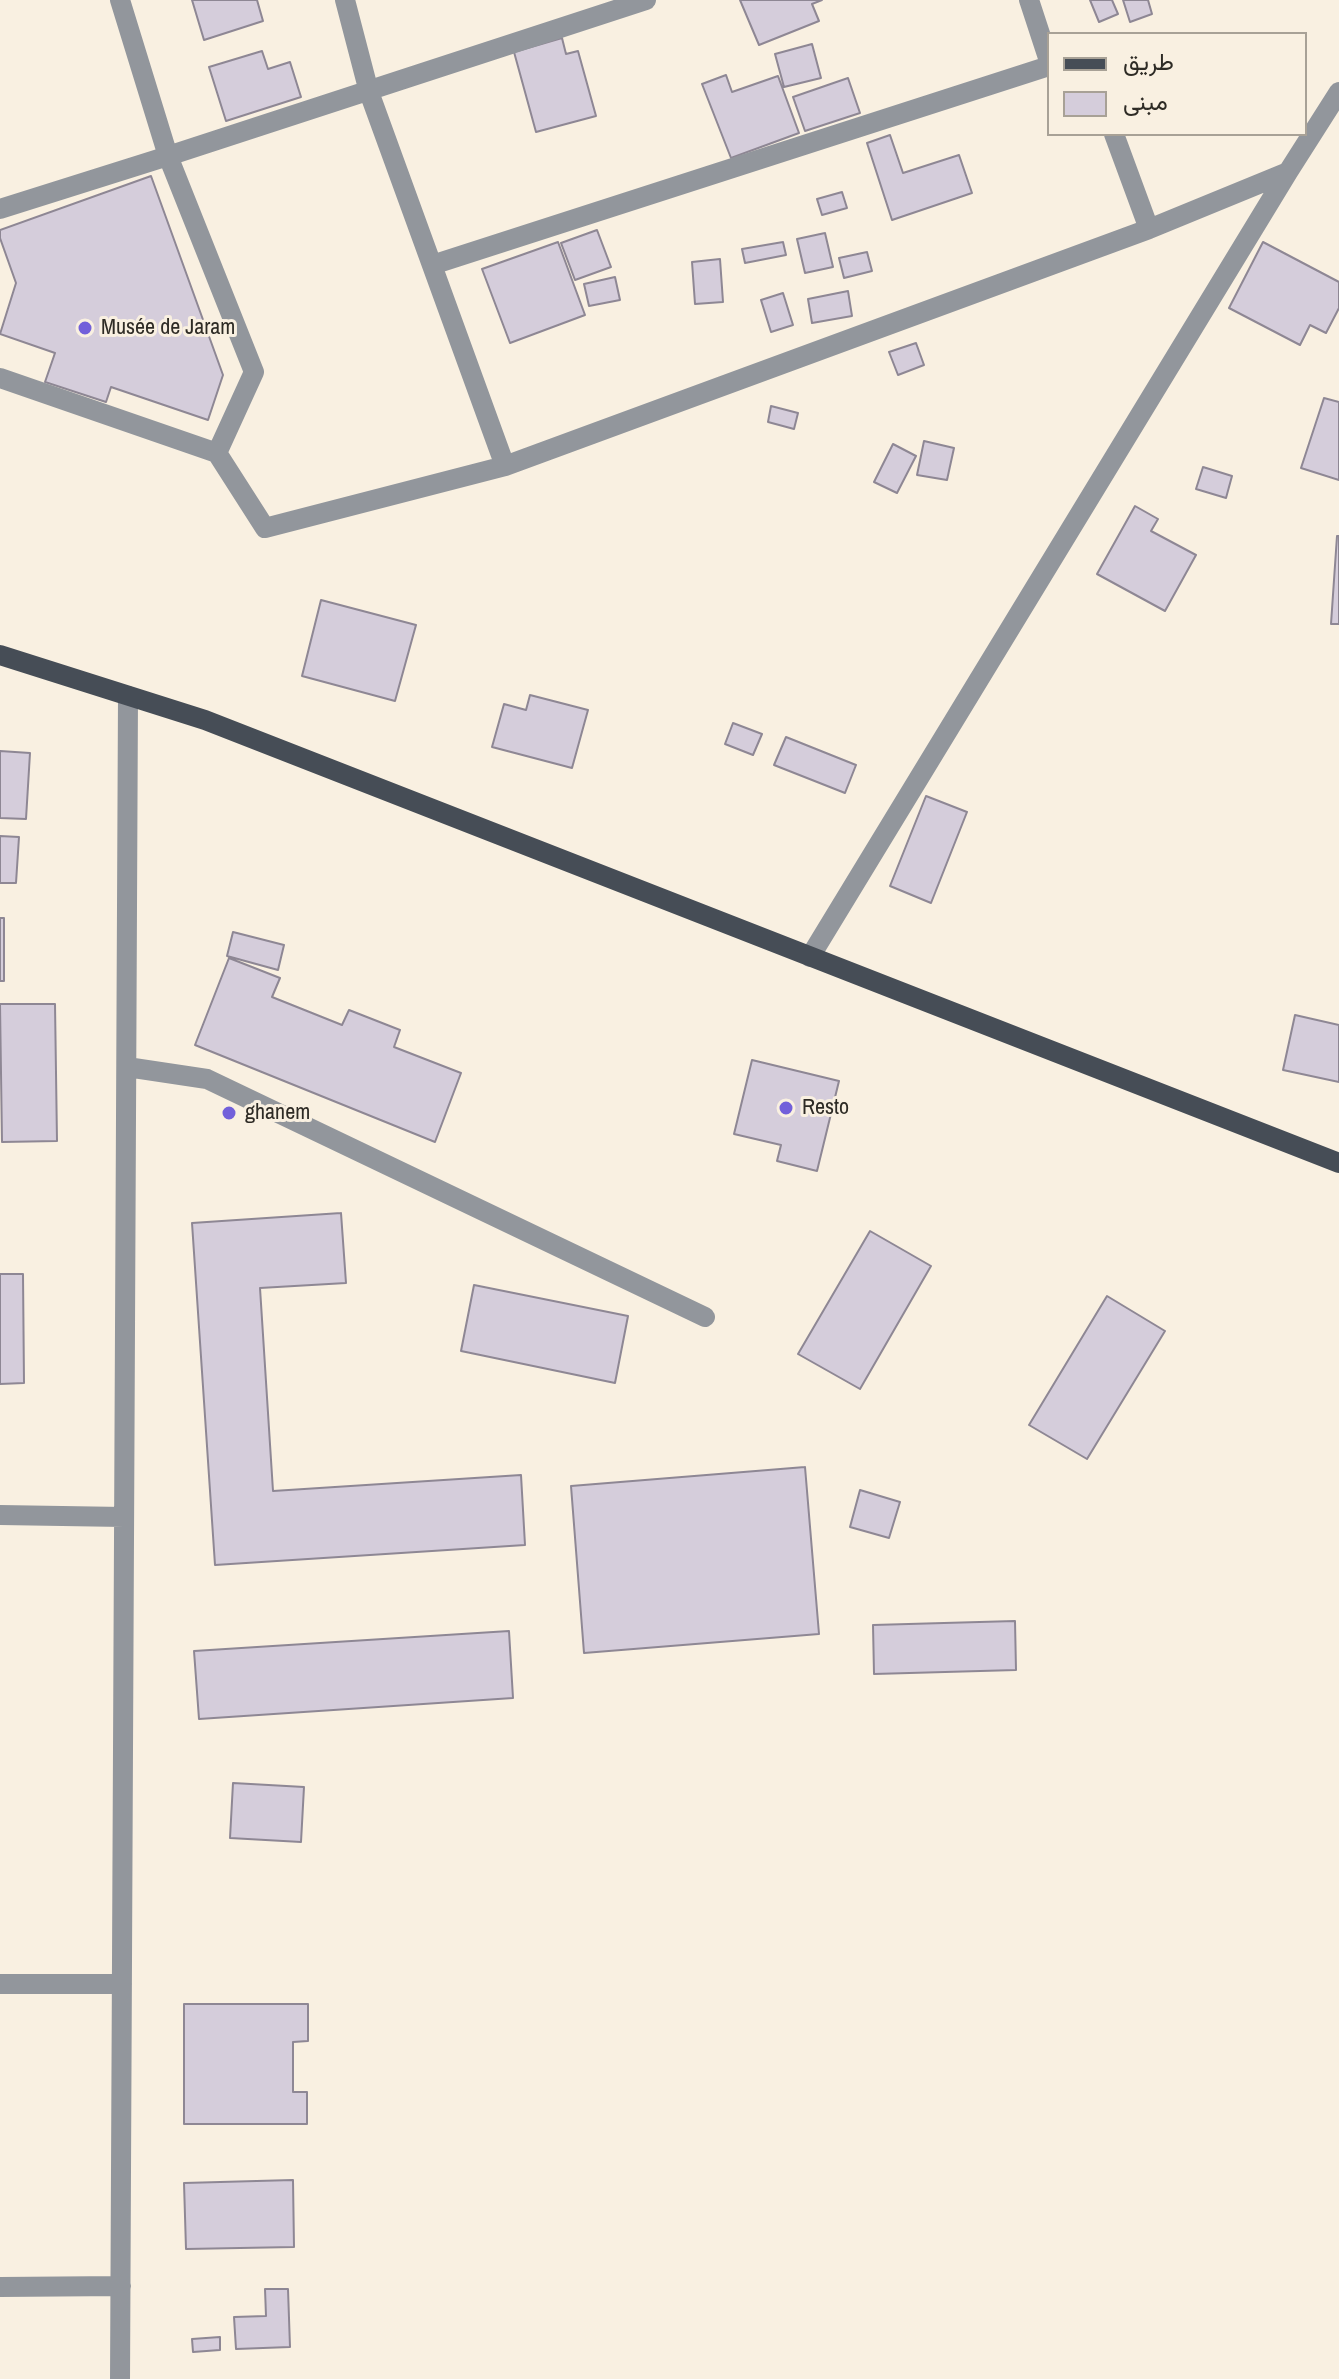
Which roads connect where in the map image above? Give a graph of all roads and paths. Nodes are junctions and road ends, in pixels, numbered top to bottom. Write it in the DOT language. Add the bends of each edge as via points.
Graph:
graph roads {
  1 [pos="120,0"];
  2 [pos="345,0"];
  3 [pos="646,0"];
  4 [pos="1029,0"];
  5 [pos="1047,57"];
  6 [pos="1047,64"];
  7 [pos="369,92"];
  8 [pos="1339,92"];
  9 [pos="1115,136"];
  10 [pos="168,156"];
  11 [pos="1288,172"];
  12 [pos="0,209"];
  13 [pos="1149,229"];
  14 [pos="432,265"];
  15 [pos="0,378"];
  16 [pos="217,453"];
  17 [pos="505,466"];
  18 [pos="0,655"];
  19 [pos="128,696"];
  20 [pos="810,957"];
  21 [pos="127,1067"];
  22 [pos="1339,1163"];
  23 [pos="705,1317"];
  24 [pos="0,1515"];
  25 [pos="124,1517"];
  26 [pos="0,1984"];
  27 [pos="122,1984"];
  28 [pos="121,2286"];
  29 [pos="0,2287"];
  30 [pos="120,2379"];
  1 -- 10 [label="street"];
  2 -- 7 [label="street"];
  3 -- 7 [label="street"];
  4 -- 5 [label="street"];
  6 -- 14 [label="street"];
  7 -- 10 [label="street"];
  7 -- 14 [label="street"];
  8 -- 11 [label="street"];
  9 -- 13 [label="street"];
  10 -- 12 [label="street"];
  10 -- 16 [label="street" via="254,372"];
  11 -- 13 [label="street"];
  11 -- 20 [label="street"];
  13 -- 17 [label="street"];
  14 -- 17 [label="street"];
  15 -- 16 [label="street"];
  16 -- 17 [label="street" via="265,528"];
  18 -- 19 [label="main road"];
  19 -- 20 [label="main road" via="205,720"];
  19 -- 21 [label="street"];
  20 -- 22 [label="main road"];
  21 -- 23 [label="street" via="207,1079"];
  21 -- 25 [label="street"];
  24 -- 25 [label="street"];
  25 -- 27 [label="street"];
  26 -- 27 [label="street"];
  27 -- 28 [label="street"];
  28 -- 29 [label="street"];
  28 -- 30 [label="street"];
}
